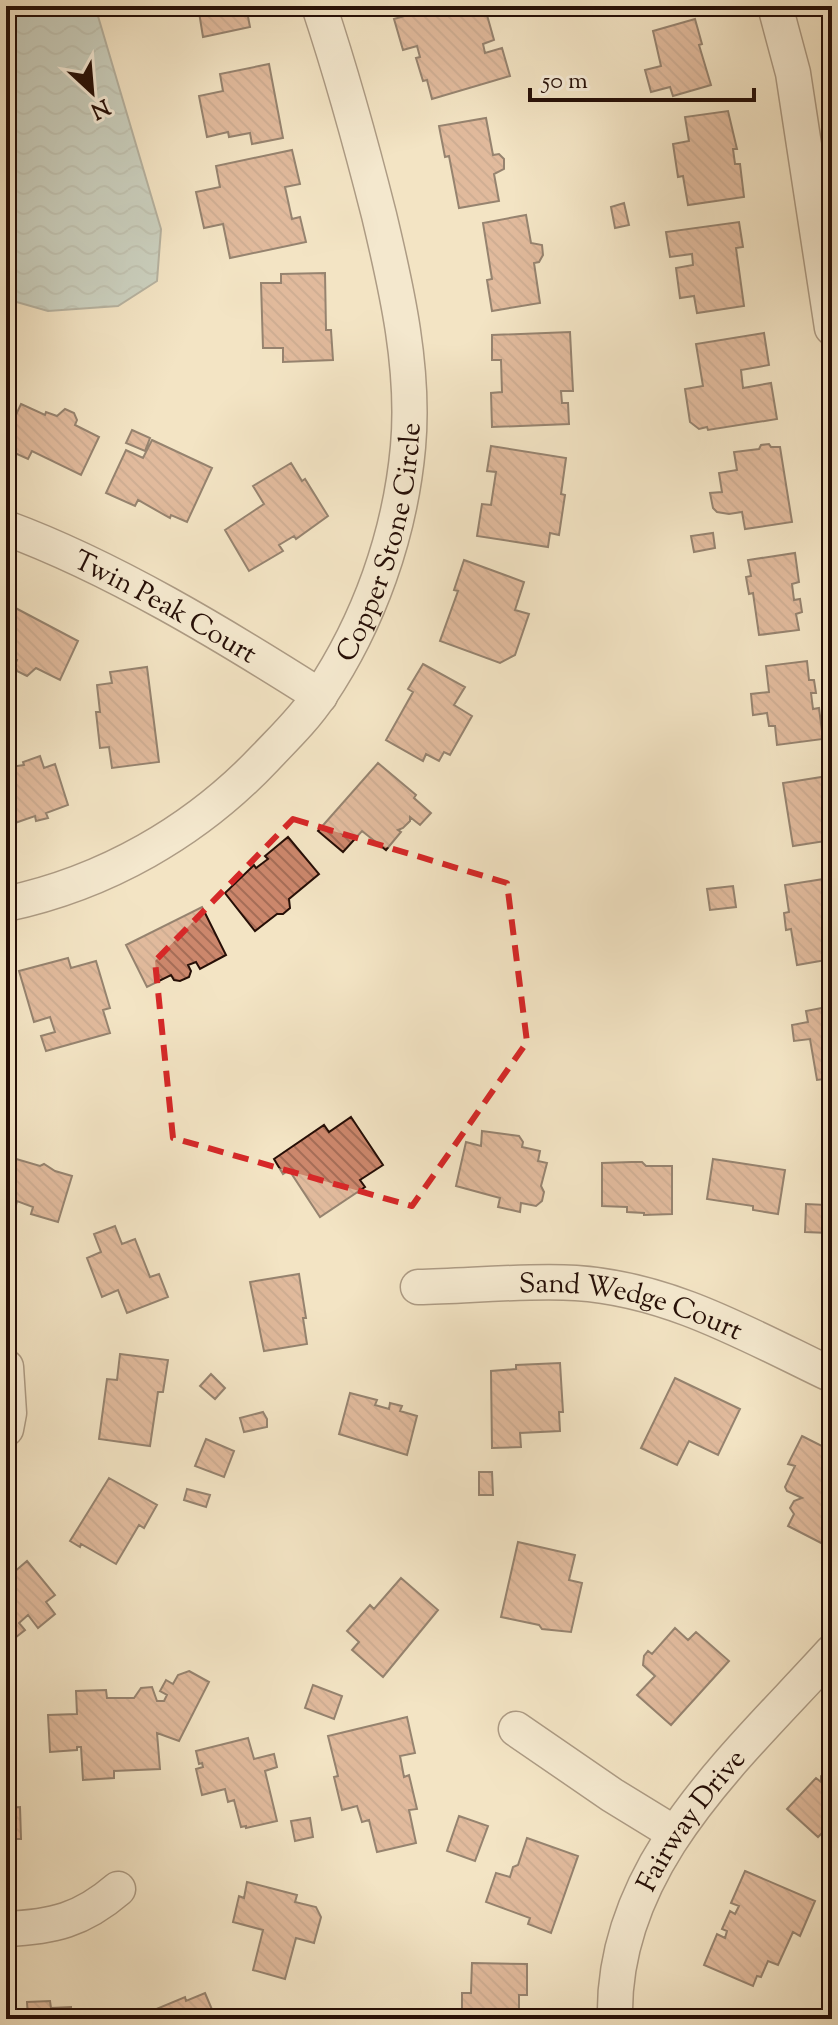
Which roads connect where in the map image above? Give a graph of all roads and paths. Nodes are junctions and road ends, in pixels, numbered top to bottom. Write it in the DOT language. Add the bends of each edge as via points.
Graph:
graph roads {
  1 [pos="319,6"];
  2 [pos="775,6"];
  3 [pos="832,328"];
  4 [pos="6,528"];
  5 [pos="320,696"];
  6 [pos="6,904"];
  7 [pos="418,1287"];
  8 [pos="6,1367"];
  9 [pos="832,1375"];
  10 [pos="6,1429"];
  11 [pos="832,1652"];
  12 [pos="516,1729"];
  13 [pos="674,1833"];
  14 [pos="118,1889"];
  15 [pos="6,1929"];
  16 [pos="615,2019"];
  1 -- 5 [label="street, Copper Stone Circle" via="391,266 408,378 409,444 402,494 379,578 361,626"];
  2 -- 3 [label="street" via="793,73"];
  4 -- 5 [label="street, Twin Peak Court" via="109,574"];
  5 -- 6 [label="street, Copper Stone Circle" via="243,781 187,826 90,879"];
  7 -- 9 [label="street, Sand Wedge Court" via="577,1283 651,1295 699,1311"];
  8 -- 10 [label="street"];
  11 -- 13 [label="street, Fairway Drive"];
  12 -- 13 [label="street"];
  13 -- 16 [label="street, Fairway Drive" via="628,1926"];
  14 -- 15 [label="street" via="68,1921"];
}
